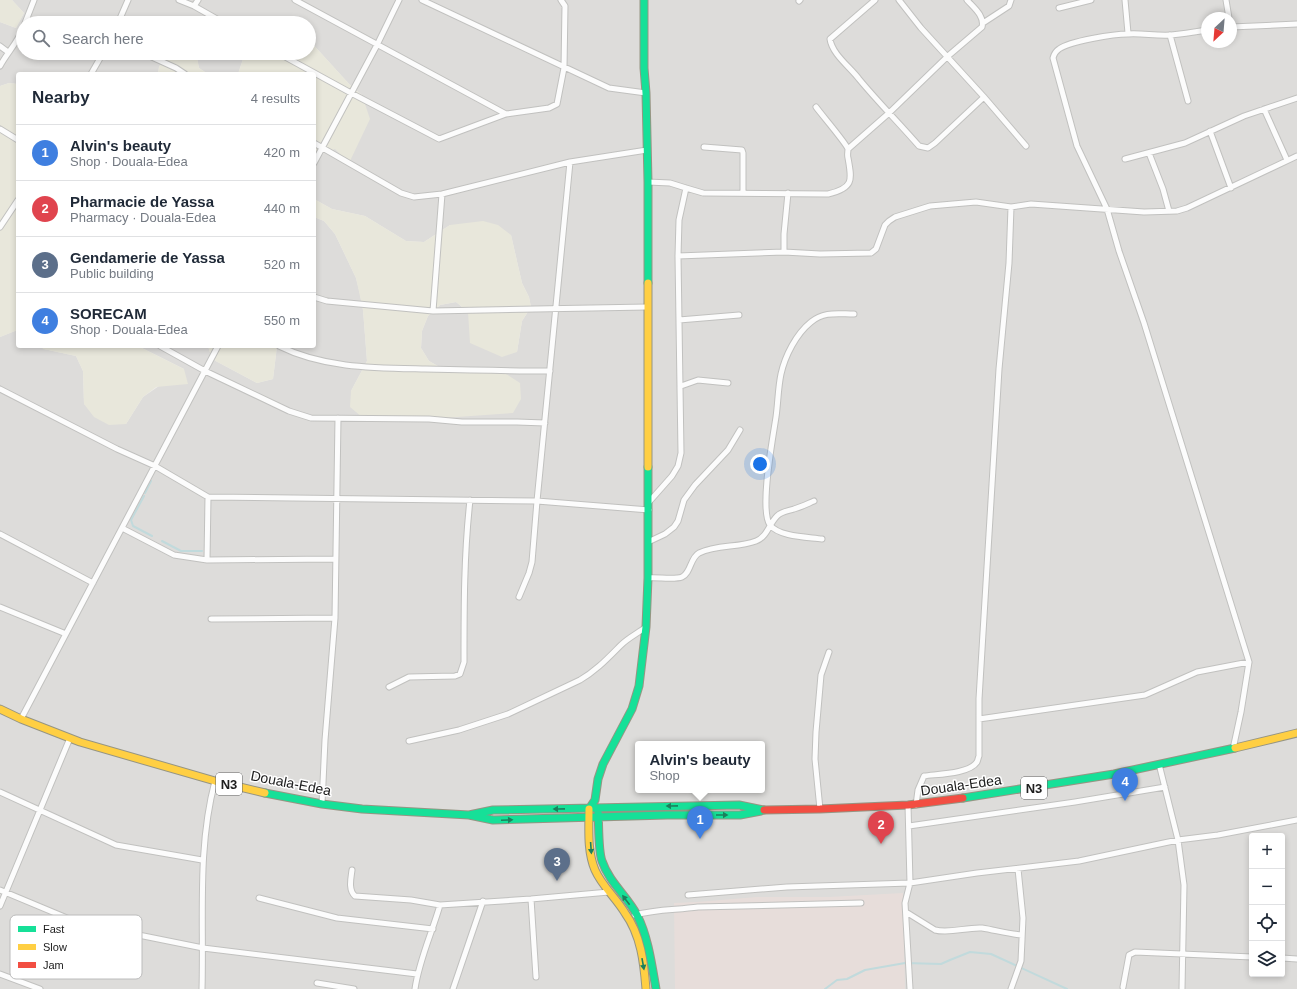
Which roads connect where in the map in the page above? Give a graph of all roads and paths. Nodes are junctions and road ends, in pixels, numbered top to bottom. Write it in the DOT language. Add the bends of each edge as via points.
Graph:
graph roads {
  1 [pos="34,0"];
  2 [pos="128,0"];
  3 [pos="179,0"];
  4 [pos="198,0"];
  5 [pos="295,0"];
  6 [pos="399,0"];
  7 [pos="422,0"];
  8 [pos="561,0"];
  9 [pos="644,0"];
  10 [pos="875,0"];
  11 [pos="899,0"];
  12 [pos="966,0"];
  13 [pos="1011,0"];
  14 [pos="1091,0"];
  15 [pos="1125,0"];
  16 [pos="1226,0"];
  17 [pos="194,6"];
  18 [pos="1060,8"];
  19 [pos="1228,12"];
  20 [pos="28,16"];
  21 [pos="121,16"];
  22 [pos="212,16"];
  23 [pos="983,23"];
  24 [pos="1297,24"];
  25 [pos="1237,27"];
  26 [pos="1201,31"];
  27 [pos="1128,34"];
  28 [pos="1170,35"];
  29 [pos="16,42"];
  30 [pos="377,45"];
  31 [pos="0,46"];
  32 [pos="8,52"];
  33 [pos="948,56"];
  34 [pos="99,60"];
  35 [pos="158,60"];
  36 [pos="291,60"];
  37 [pos="0,66"];
  38 [pos="564,68"];
  39 [pos="92,72"];
  40 [pos="182,72"];
  41 [pos="313,72"];
  42 [pos="316,74"];
  43 [pos="351,93"];
  44 [pos="646,93"];
  45 [pos="984,97"];
  46 [pos="1297,98"];
  47 [pos="1188,101"];
  48 [pos="816,107"];
  49 [pos="1264,109"];
  50 [pos="889,112"];
  51 [pos="506,114"];
  52 [pos="0,130"];
  53 [pos="1210,131"];
  54 [pos="16,139"];
  55 [pos="316,144"];
  56 [pos="1026,146"];
  57 [pos="322,147"];
  58 [pos="704,147"];
  59 [pos="848,149"];
  60 [pos="647,150"];
  61 [pos="1149,153"];
  62 [pos="1297,156"];
  63 [pos="316,159"];
  64 [pos="1125,159"];
  65 [pos="1287,160"];
  66 [pos="570,162"];
  67 [pos="648,182"];
  68 [pos="686,188"];
  69 [pos="1231,188"];
  70 [pos="743,193"];
  71 [pos="788,193"];
  72 [pos="442,194"];
  73 [pos="16,203"];
  74 [pos="1011,207"];
  75 [pos="1107,209"];
  76 [pos="1169,212"];
  77 [pos="0,227"];
  78 [pos="784,252"];
  79 [pos="678,256"];
  80 [pos="316,298"];
  81 [pos="647,307"];
  82 [pos="555,308"];
  83 [pos="433,311"];
  84 [pos="854,314"];
  85 [pos="739,316"];
  86 [pos="679,320"];
  87 [pos="164,348"];
  88 [pos="217,348"];
  89 [pos="283,348"];
  90 [pos="205,371"];
  91 [pos="550,371"];
  92 [pos="728,383"];
  93 [pos="681,386"];
  94 [pos="0,389"];
  95 [pos="338,418"];
  96 [pos="545,423"];
  97 [pos="740,430"];
  98 [pos="154,466"];
  99 [pos="208,497"];
  100 [pos="337,498"];
  101 [pos="470,500"];
  102 [pos="536,501"];
  103 [pos="814,501"];
  104 [pos="648,502"];
  105 [pos="648,510"];
  106 [pos="770,525"];
  107 [pos="122,528"];
  108 [pos="0,534"];
  109 [pos="822,538"];
  110 [pos="648,542"];
  111 [pos="335,559"];
  112 [pos="207,560"];
  113 [pos="648,578"];
  114 [pos="93,583"];
  115 [pos="519,597"];
  116 [pos="0,607"];
  117 [pos="335,618"];
  118 [pos="211,619"];
  119 [pos="646,627"];
  120 [pos="66,634"];
  121 [pos="829,652"];
  122 [pos="1249,662"];
  123 [pos="388,687"];
  124 [pos="0,709"];
  125 [pos="21,719"];
  126 [pos="979,719"];
  127 [pos="1297,733"];
  128 [pos="70,738"];
  129 [pos="409,741"];
  130 [pos="1233,749"];
  131 [pos="1159,764"];
  132 [pos="215,781"];
  133 [pos="1165,787"];
  134 [pos="0,792"];
  135 [pos="595,800"];
  136 [pos="322,804"];
  137 [pos="908,805"];
  138 [pos="916,805"];
  139 [pos="598,808"];
  140 [pos="589,809"];
  141 [pos="820,809"];
  142 [pos="40,810"];
  143 [pos="766,810"];
  144 [pos="468,815"];
  145 [pos="598,817"];
  146 [pos="589,818"];
  147 [pos="1297,820"];
  148 [pos="909,826"];
  149 [pos="1178,840"];
  150 [pos="202,860"];
  151 [pos="1018,869"];
  152 [pos="352,870"];
  153 [pos="910,883"];
  154 [pos="3,892"];
  155 [pos="609,892"];
  156 [pos="688,895"];
  157 [pos="259,898"];
  158 [pos="531,899"];
  159 [pos="483,901"];
  160 [pos="861,903"];
  161 [pos="440,904"];
  162 [pos="0,906"];
  163 [pos="906,912"];
  164 [pos="60,915"];
  165 [pos="637,915"];
  166 [pos="629,918"];
  167 [pos="433,929"];
  168 [pos="142,935"];
  169 [pos="1022,935"];
  170 [pos="203,948"];
  171 [pos="1182,954"];
  172 [pos="1249,957"];
  173 [pos="1285,958"];
  174 [pos="1297,959"];
  175 [pos="0,974"];
  176 [pos="417,974"];
  177 [pos="536,977"];
  178 [pos="10,978"];
  179 [pos="13,979"];
  180 [pos="317,983"];
  181 [pos="1123,987"];
  182 [pos="40,989"];
  183 [pos="202,989"];
  184 [pos="354,989"];
  185 [pos="415,989"];
  186 [pos="453,989"];
  187 [pos="646,989"];
  188 [pos="656,989"];
  189 [pos="910,989"];
  190 [pos="1011,989"];
  191 [pos="1182,989"];
  1 -- 20 [label="street"];
  2 -- 21 [label="street"];
  3 -- 17 [label="street"];
  4 -- 17 [label="street"];
  5 -- 30 [label="street"];
  6 -- 30 [label="street"];
  7 -- 38 [label="street"];
  8 -- 38 [label="street" via="565,6"];
  9 -- 44 [label="main road"];
  10 -- 50 [label="street" via="830,39 841,58"];
  11 -- 33 [label="street"];
  12 -- 23 [label="street" via="981,16"];
  13 -- 23 [label="street" via="1009,6"];
  14 -- 18 [label="street"];
  15 -- 27 [label="street"];
  16 -- 19 [label="street"];
  17 -- 22 [label="street"];
  23 -- 33 [label="street" via="978,31"];
  24 -- 25 [label="street"];
  26 -- 28 [label="street"];
  27 -- 28 [label="street"];
  27 -- 75 [label="street" via="1064,46 1053,58 1077,146"];
  28 -- 47 [label="street"];
  29 -- 32 [label="street"];
  30 -- 43 [label="street"];
  30 -- 51 [label="street"];
  31 -- 32 [label="street"];
  32 -- 37 [label="street"];
  33 -- 45 [label="street"];
  33 -- 50 [label="street"];
  34 -- 39 [label="street"];
  35 -- 40 [label="street"];
  36 -- 41 [label="street"];
  38 -- 44 [label="street" via="608,88"];
  38 -- 51 [label="street" via="557,104 550,108"];
  42 -- 43 [label="street"];
  43 -- 51 [label="street" via="439,139"];
  43 -- 57 [label="street"];
  44 -- 60 [label="main road"];
  45 -- 50 [label="street" via="928,148 919,146"];
  45 -- 56 [label="street"];
  46 -- 49 [label="street"];
  48 -- 59 [label="street"];
  49 -- 53 [label="street"];
  49 -- 65 [label="street"];
  50 -- 59 [label="street"];
  52 -- 54 [label="street"];
  53 -- 61 [label="street" via="1185,143"];
  53 -- 69 [label="street"];
  55 -- 57 [label="street"];
  57 -- 63 [label="street"];
  57 -- 72 [label="street" via="408,196"];
  58 -- 70 [label="street" via="742,150"];
  59 -- 71 [label="street" via="851,176 841,191 828,194"];
  60 -- 66 [label="street"];
  60 -- 67 [label="main road"];
  61 -- 64 [label="street"];
  61 -- 76 [label="street"];
  62 -- 65 [label="street"];
  65 -- 69 [label="street"];
  66 -- 72 [label="street"];
  66 -- 82 [label="street"];
  67 -- 68 [label="street" via="670,183"];
  67 -- 81 [label="main road"];
  68 -- 70 [label="street" via="703,193"];
  68 -- 79 [label="street" via="679,220"];
  69 -- 76 [label="street" via="1187,208"];
  70 -- 71 [label="street"];
  71 -- 78 [label="street"];
  72 -- 83 [label="street"];
  73 -- 77 [label="street"];
  74 -- 75 [label="street" via="1031,204"];
  74 -- 78 [label="street" via="976,202 930,206 915,210 895,217 885,225 876,249 871,253"];
  74 -- 126 [label="street"];
  75 -- 76 [label="street"];
  75 -- 122 [label="street"];
  78 -- 79 [label="street"];
  79 -- 86 [label="street"];
  80 -- 83 [label="street" via="327,301"];
  81 -- 82 [label="street"];
  81 -- 104 [label="main road"];
  82 -- 83 [label="street"];
  82 -- 91 [label="street"];
  84 -- 106 [label="street" via="821,315 810,323 790,350 781,374 768,464 766,503"];
  85 -- 86 [label="street"];
  86 -- 93 [label="street"];
  87 -- 90 [label="street"];
  88 -- 90 [label="street"];
  89 -- 91 [label="street" via="309,359 388,368"];
  90 -- 95 [label="street" via="300,416"];
  90 -- 98 [label="street"];
  91 -- 96 [label="street"];
  92 -- 93 [label="street" via="698,380"];
  93 -- 104 [label="street" via="681,453 678,466"];
  94 -- 98 [label="street"];
  95 -- 96 [label="street"];
  95 -- 100 [label="street"];
  96 -- 102 [label="street"];
  97 -- 110 [label="street" via="728,450 684,500 674,527"];
  98 -- 99 [label="street"];
  98 -- 107 [label="street"];
  99 -- 100 [label="street"];
  99 -- 112 [label="street"];
  100 -- 101 [label="street"];
  100 -- 111 [label="street"];
  101 -- 102 [label="street"];
  101 -- 123 [label="street" via="466,537 462,670 455,676 409,677"];
  102 -- 105 [label="street"];
  102 -- 115 [label="street" via="532,562"];
  103 -- 106 [label="street" via="777,515"];
  104 -- 105 [label="main road"];
  105 -- 110 [label="main road"];
  106 -- 109 [label="street" via="795,536"];
  106 -- 113 [label="street" via="764,537 756,541 707,550 699,554 694,557 684,576"];
  107 -- 112 [label="street" via="174,555"];
  107 -- 114 [label="street"];
  108 -- 114 [label="street"];
  110 -- 113 [label="main road"];
  111 -- 112 [label="street"];
  111 -- 117 [label="street"];
  113 -- 119 [label="main road"];
  114 -- 120 [label="street"];
  116 -- 120 [label="street"];
  117 -- 118 [label="street"];
  117 -- 136 [label="street"];
  119 -- 129 [label="street" via="580,680 508,714 459,730"];
  119 -- 135 [label="main road" via="639,686 632,709 603,764"];
  120 -- 125 [label="street"];
  121 -- 141 [label="street" via="821,676 816,732 815,759"];
  122 -- 126 [label="street" via="1196,672 1145,695"];
  122 -- 130 [label="street"];
  124 -- 125 [label="main road, Douala-Edea / N3"];
  125 -- 128 [label="main road, Douala-Edea / N3"];
  126 -- 138 [label="street" via="977,762 964,771 924,776 918,790"];
  127 -- 130 [label="main road, Douala-Edea / N3"];
  128 -- 132 [label="main road, Douala-Edea / N3"];
  128 -- 142 [label="street"];
  130 -- 131 [label="main road, Douala-Edea / N3"];
  131 -- 133 [label="street"];
  131 -- 138 [label="main road, Douala-Edea / N3" via="1039,787"];
  132 -- 136 [label="main road, Douala-Edea / N3"];
  132 -- 150 [label="street" via="210,796"];
  133 -- 148 [label="street"];
  133 -- 149 [label="street"];
  134 -- 142 [label="street"];
  135 -- 139 [label="main road"];
  135 -- 140 [label="main road"];
  136 -- 144 [label="main road, Douala-Edea / N3" via="362,810"];
  137 -- 138 [label="main road, Douala-Edea / N3"];
  137 -- 141 [label="main road, Douala-Edea / N3"];
  137 -- 148 [label="street"];
  139 -- 140 [label="main road, Douala-Edea / N3"];
  143 -- 139 [label="main road, Douala-Edea / N3, one-way" via="739,805"];
  139 -- 145 [label="main road"];
  140 -- 144 [label="main road, Douala-Edea / N3, one-way" via="493,810"];
  140 -- 146 [label="main road"];
  141 -- 143 [label="main road, Douala-Edea / N3"];
  142 -- 150 [label="street" via="116,845"];
  142 -- 154 [label="street"];
  145 -- 143 [label="main road, Douala-Edea / N3, one-way" via="740,815"];
  144 -- 146 [label="main road, Douala-Edea / N3, one-way" via="493,820"];
  145 -- 146 [label="main road, Douala-Edea / N3"];
  165 -- 145 [label="main road, one-way" via="605,869 601,859"];
  146 -- 155 [label="main road, one-way" via="593,862"];
  147 -- 149 [label="street"];
  148 -- 153 [label="street"];
  149 -- 151 [label="street" via="1079,861"];
  149 -- 171 [label="street" via="1184,885"];
  150 -- 170 [label="street"];
  151 -- 153 [label="street"];
  151 -- 169 [label="street" via="1023,918"];
  152 -- 161 [label="street" via="350,886 355,896"];
  153 -- 156 [label="street" via="787,887"];
  153 -- 163 [label="street" via="905,903"];
  154 -- 162 [label="street"];
  154 -- 164 [label="street"];
  155 -- 158 [label="street"];
  155 -- 166 [label="main road"];
  157 -- 167 [label="street" via="337,918"];
  158 -- 159 [label="street"];
  158 -- 177 [label="street"];
  159 -- 161 [label="street"];
  159 -- 186 [label="street"];
  160 -- 165 [label="street" via="698,907"];
  161 -- 167 [label="street"];
  163 -- 169 [label="street" via="940,931 982,928"];
  163 -- 189 [label="street"];
  165 -- 166 [label="street"];
  165 -- 188 [label="main road" via="649,948"];
  166 -- 187 [label="main road, one-way" via="640,945"];
  167 -- 176 [label="street"];
  168 -- 170 [label="street"];
  169 -- 190 [label="street" via="1021,961"];
  170 -- 176 [label="street"];
  170 -- 183 [label="street"];
  171 -- 172 [label="street"];
  171 -- 181 [label="street" via="1130,953"];
  171 -- 191 [label="street"];
  173 -- 174 [label="street"];
  175 -- 178 [label="street"];
  176 -- 185 [label="street"];
  179 -- 182 [label="street"];
  180 -- 184 [label="street"];
}
